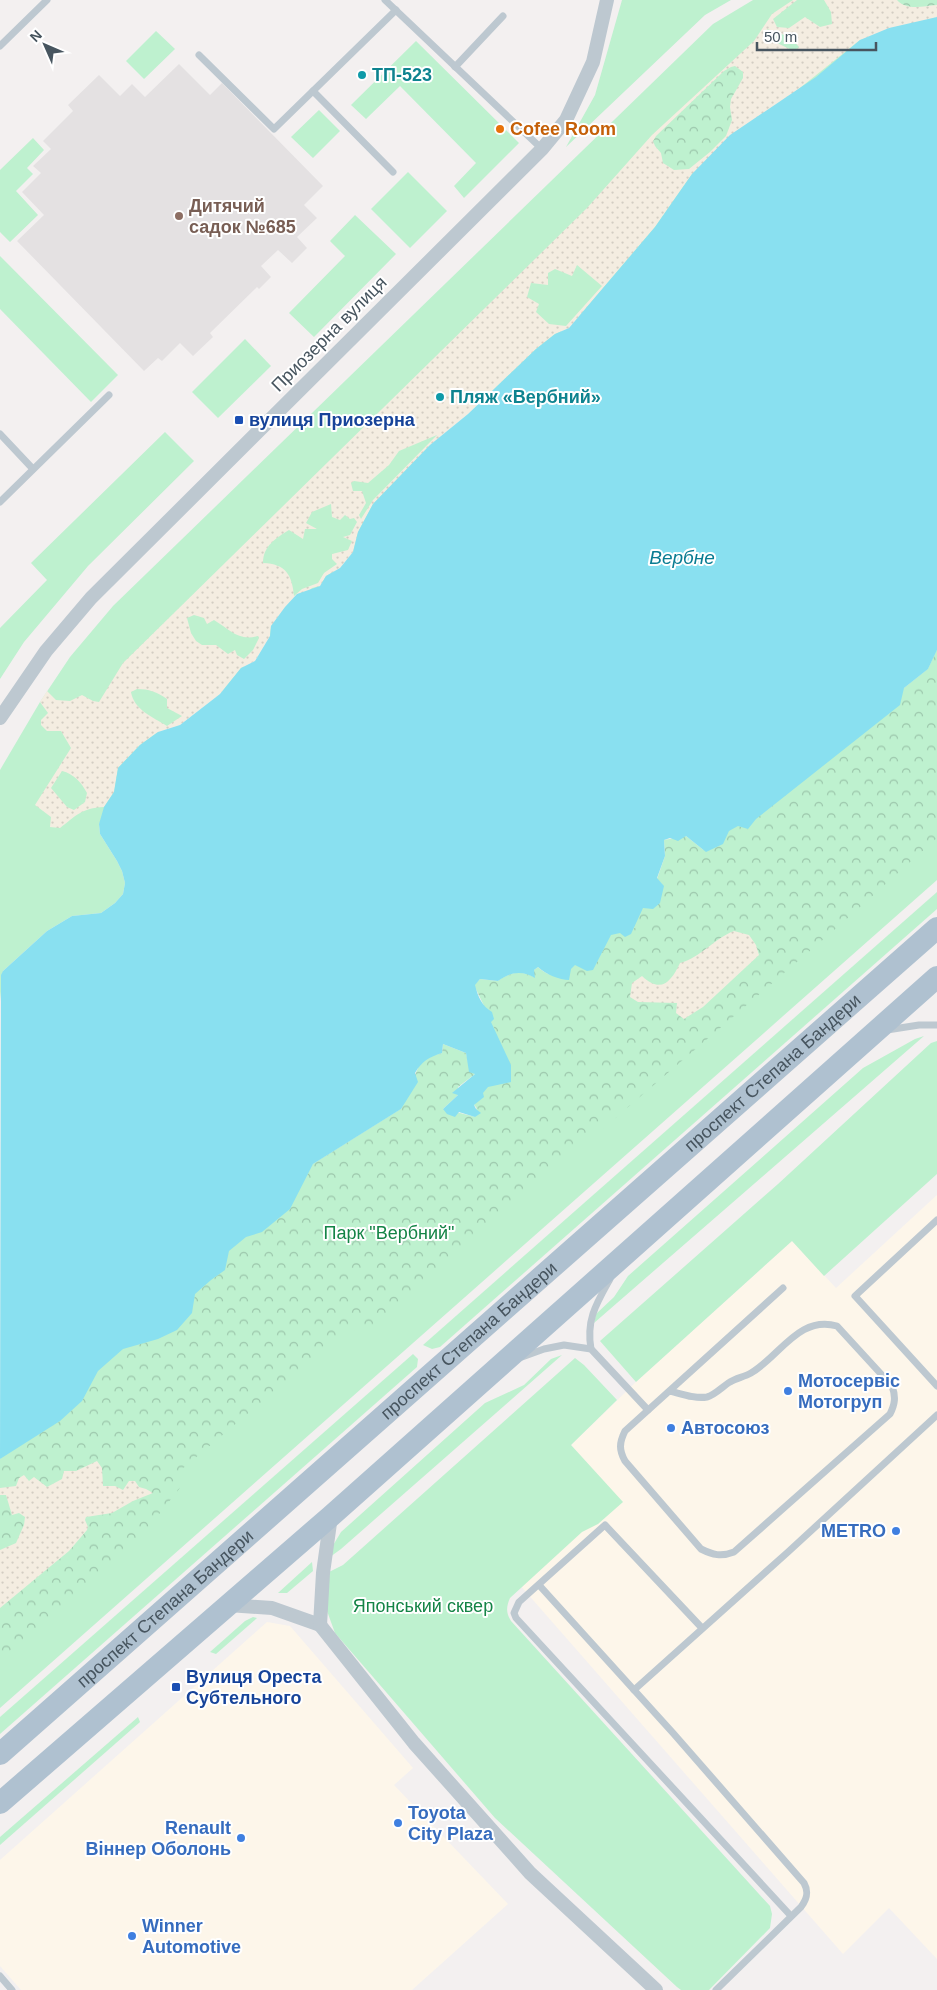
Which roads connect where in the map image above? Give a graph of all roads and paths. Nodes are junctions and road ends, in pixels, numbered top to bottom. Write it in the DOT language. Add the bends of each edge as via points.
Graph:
graph roads {
  1 [pos="47,0"];
  2 [pos="386,0"];
  3 [pos="607,0"];
  4 [pos="396,10"];
  5 [pos="503,16"];
  6 [pos="0,46"];
  7 [pos="199,55"];
  8 [pos="455,67"];
  9 [pos="313,91"];
  10 [pos="542,148"];
  11 [pos="393,172"];
  12 [pos="109,395"];
  13 [pos="0,434"];
  14 [pos="33,469"];
  15 [pos="0,502"];
  16 [pos="0,718"];
  17 [pos="937,928"];
  18 [pos="937,977"];
  19 [pos="937,1025"];
  20 [pos="874,1033"];
  21 [pos="937,1220"];
  22 [pos="622,1258"];
  23 [pos="783,1288"];
  24 [pos="591,1349"];
  25 [pos="503,1364"];
  26 [pos="937,1386"];
  27 [pos="670,1391"];
  28 [pos="648,1410"];
  29 [pos="937,1415"];
  30 [pos="331,1516"];
  31 [pos="539,1585"];
  32 [pos="228,1605"];
  33 [pos="320,1625"];
  34 [pos="702,1628"];
  35 [pos="634,1690"];
  36 [pos="0,1754"];
  37 [pos="0,1803"];
  38 [pos="791,1916"];
  39 [pos="0,1976"];
  40 [pos="12,1990"];
  41 [pos="656,1990"];
  42 [pos="716,1990"];
  1 -- 6 [label="lane"];
  2 -- 4 [label="lane"];
  3 -- 10 [label="street, Приозерна вулиця" via="593,62 566,120"];
  4 -- 8 [label="lane"];
  4 -- 9 [label="lane"];
  5 -- 8 [label="lane"];
  7 -- 9 [label="lane" via="274,129"];
  8 -- 10 [label="lane"];
  9 -- 11 [label="lane"];
  10 -- 16 [label="street, Приозерна вулиця" via="91,598 46,651"];
  12 -- 14 [label="lane"];
  13 -- 14 [label="lane"];
  14 -- 15 [label="lane"];
  17 -- 36 [label="main road, проспект Степана Бандери"];
  18 -- 20 [label="main road, проспект Степана Бандери"];
  19 -- 20 [label="lane"];
  20 -- 22 [label="main road, проспект Степана Бандери"];
  21 -- 26 [label="lane" via="854,1296"];
  22 -- 24 [label="lane" via="594,1308"];
  22 -- 25 [label="main road, проспект Степана Бандери"];
  23 -- 27 [label="lane"];
  24 -- 25 [label="lane" via="564,1345"];
  24 -- 28 [label="lane"];
  25 -- 30 [label="main road, проспект Степана Бандери"];
  27 -- 28 [label="lane"];
  27 -- 28 [label="lane" via="709,1397 730,1382 751,1373 802,1330 828,1324 837,1326 892,1386 895,1395 890,1414 734,1552 724,1556 701,1549 622,1456 621,1439 625,1431"];
  29 -- 34 [label="lane"];
  30 -- 32 [label="main road, проспект Степана Бандери"];
  30 -- 33 [label="street"];
  31 -- 34 [label="lane" via="605,1525"];
  31 -- 35 [label="lane"];
  31 -- 38 [label="lane" via="519,1602 514,1613 516,1618"];
  32 -- 33 [label="street" via="272,1608"];
  32 -- 37 [label="main road, проспект Степана Бандери"];
  33 -- 41 [label="street" via="414,1743 530,1873"];
  34 -- 35 [label="lane"];
  35 -- 38 [label="lane" via="804,1883 808,1889 807,1897"];
  38 -- 42 [label="lane"];
  39 -- 40 [label="lane"];
}
